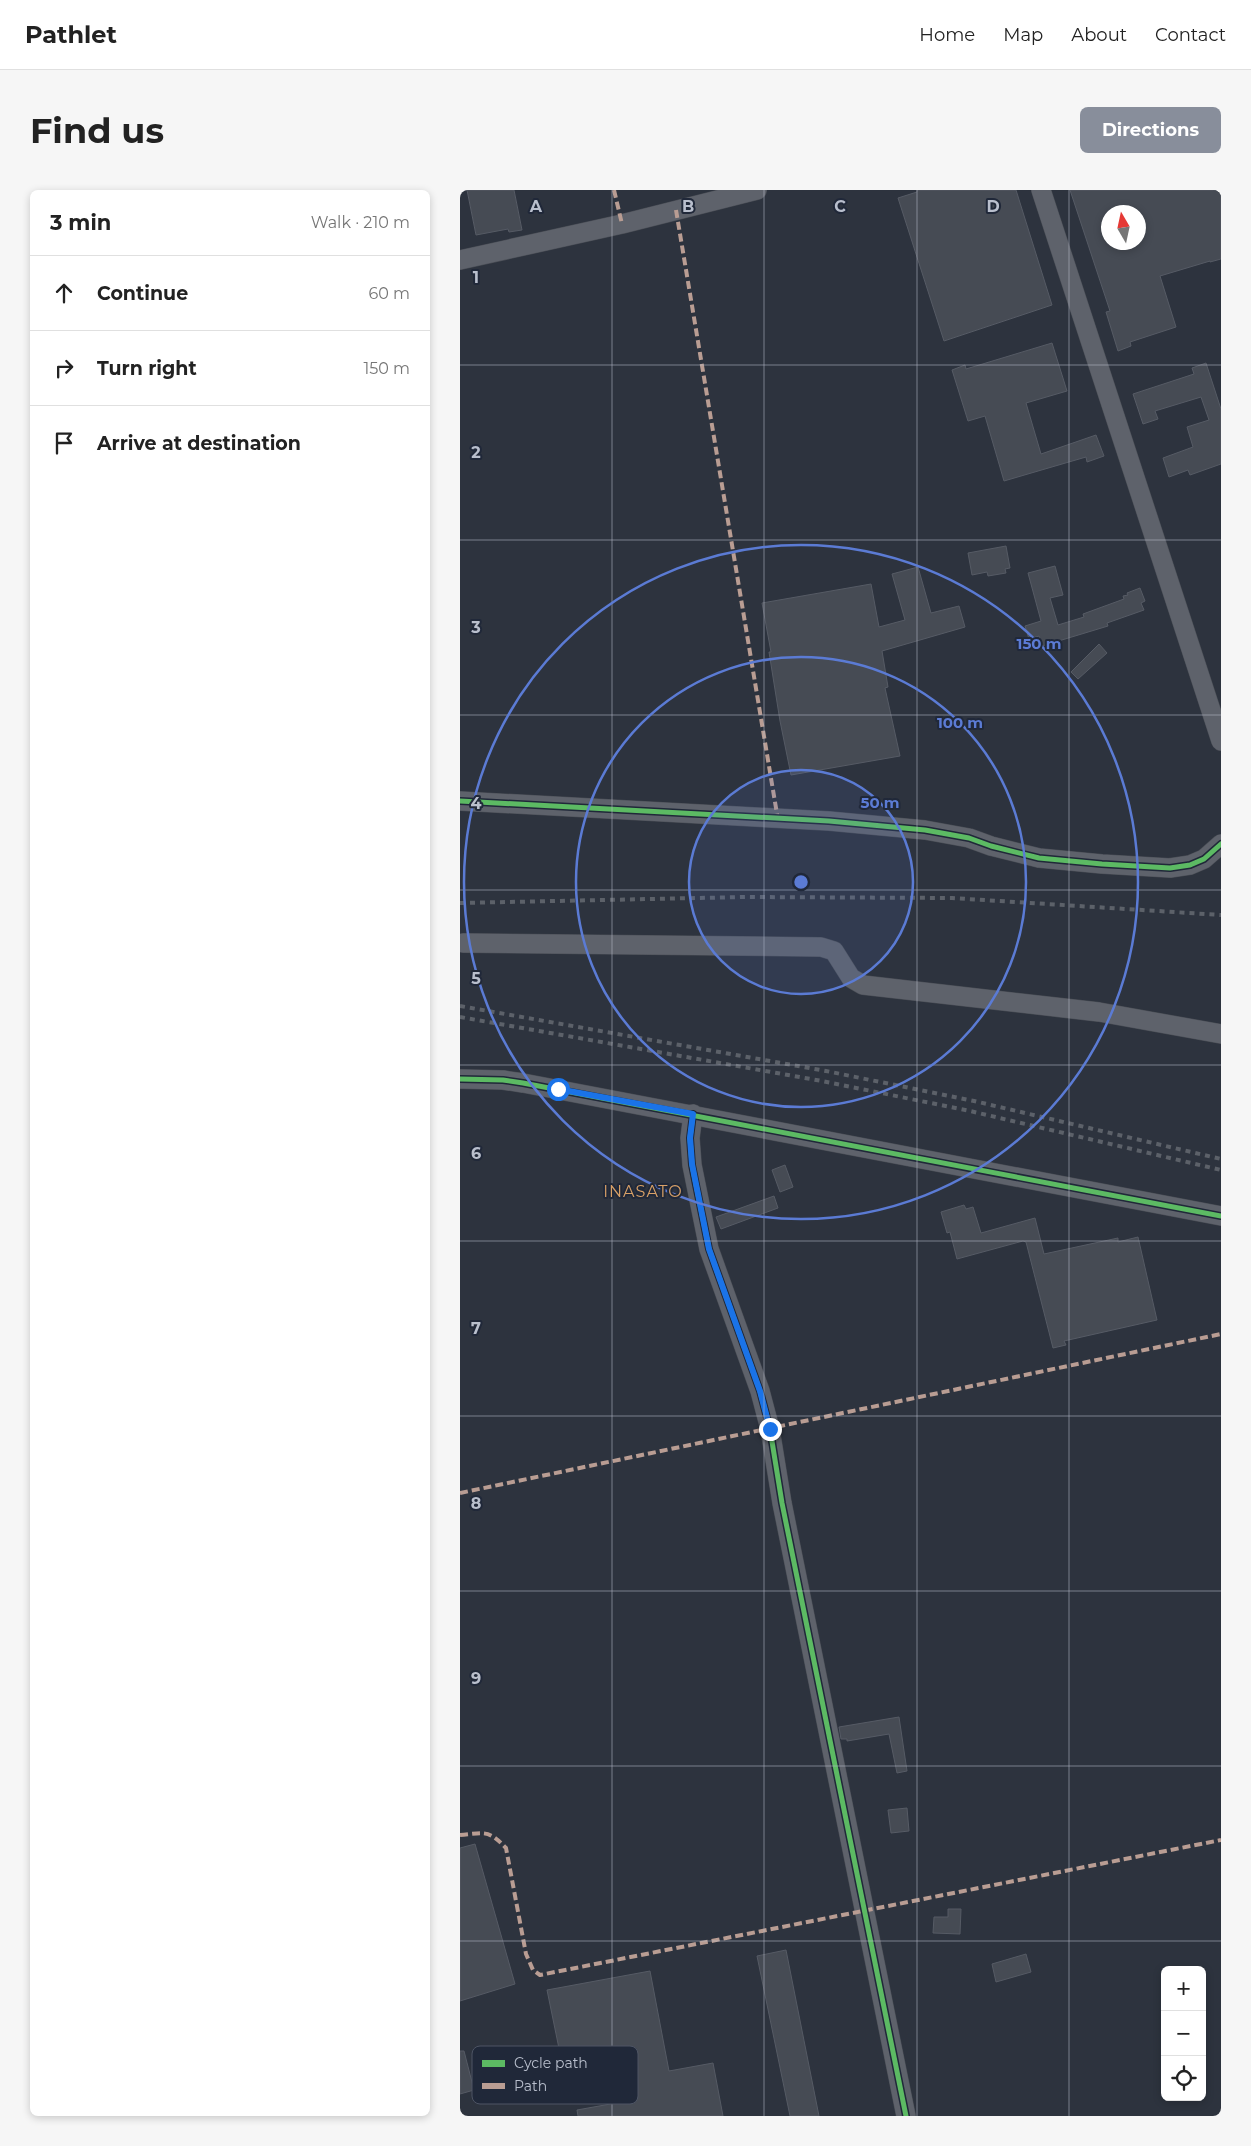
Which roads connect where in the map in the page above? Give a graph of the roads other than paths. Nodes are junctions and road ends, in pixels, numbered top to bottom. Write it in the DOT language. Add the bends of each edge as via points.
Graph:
graph roads {
  1 [pos="757,190"];
  2 [pos="1041,190"];
  3 [pos="460,260"];
  4 [pos="1221,741"];
  5 [pos="460,802"];
  6 [pos="1218,852"];
  7 [pos="463,943"];
  8 [pos="1221,1034"];
  9 [pos="460,1079"];
  10 [pos="693,1114"];
  11 [pos="1221,1216"];
  12 [pos="906,2116"];
  1 -- 3 [label="street"];
  2 -- 4 [label="street"];
  5 -- 6 [label="street" via="829,821 925,830 1039,858 1102,864 1190,865"];
  7 -- 8 [label="street" via="821,947 834,951 851,978 863,985 1099,1012"];
  9 -- 10 [label="street" via="523,1083"];
  10 -- 11 [label="street"];
  10 -- 12 [label="street" via="690,1138 692,1164 709,1249 760,1391 770,1429"];
}
